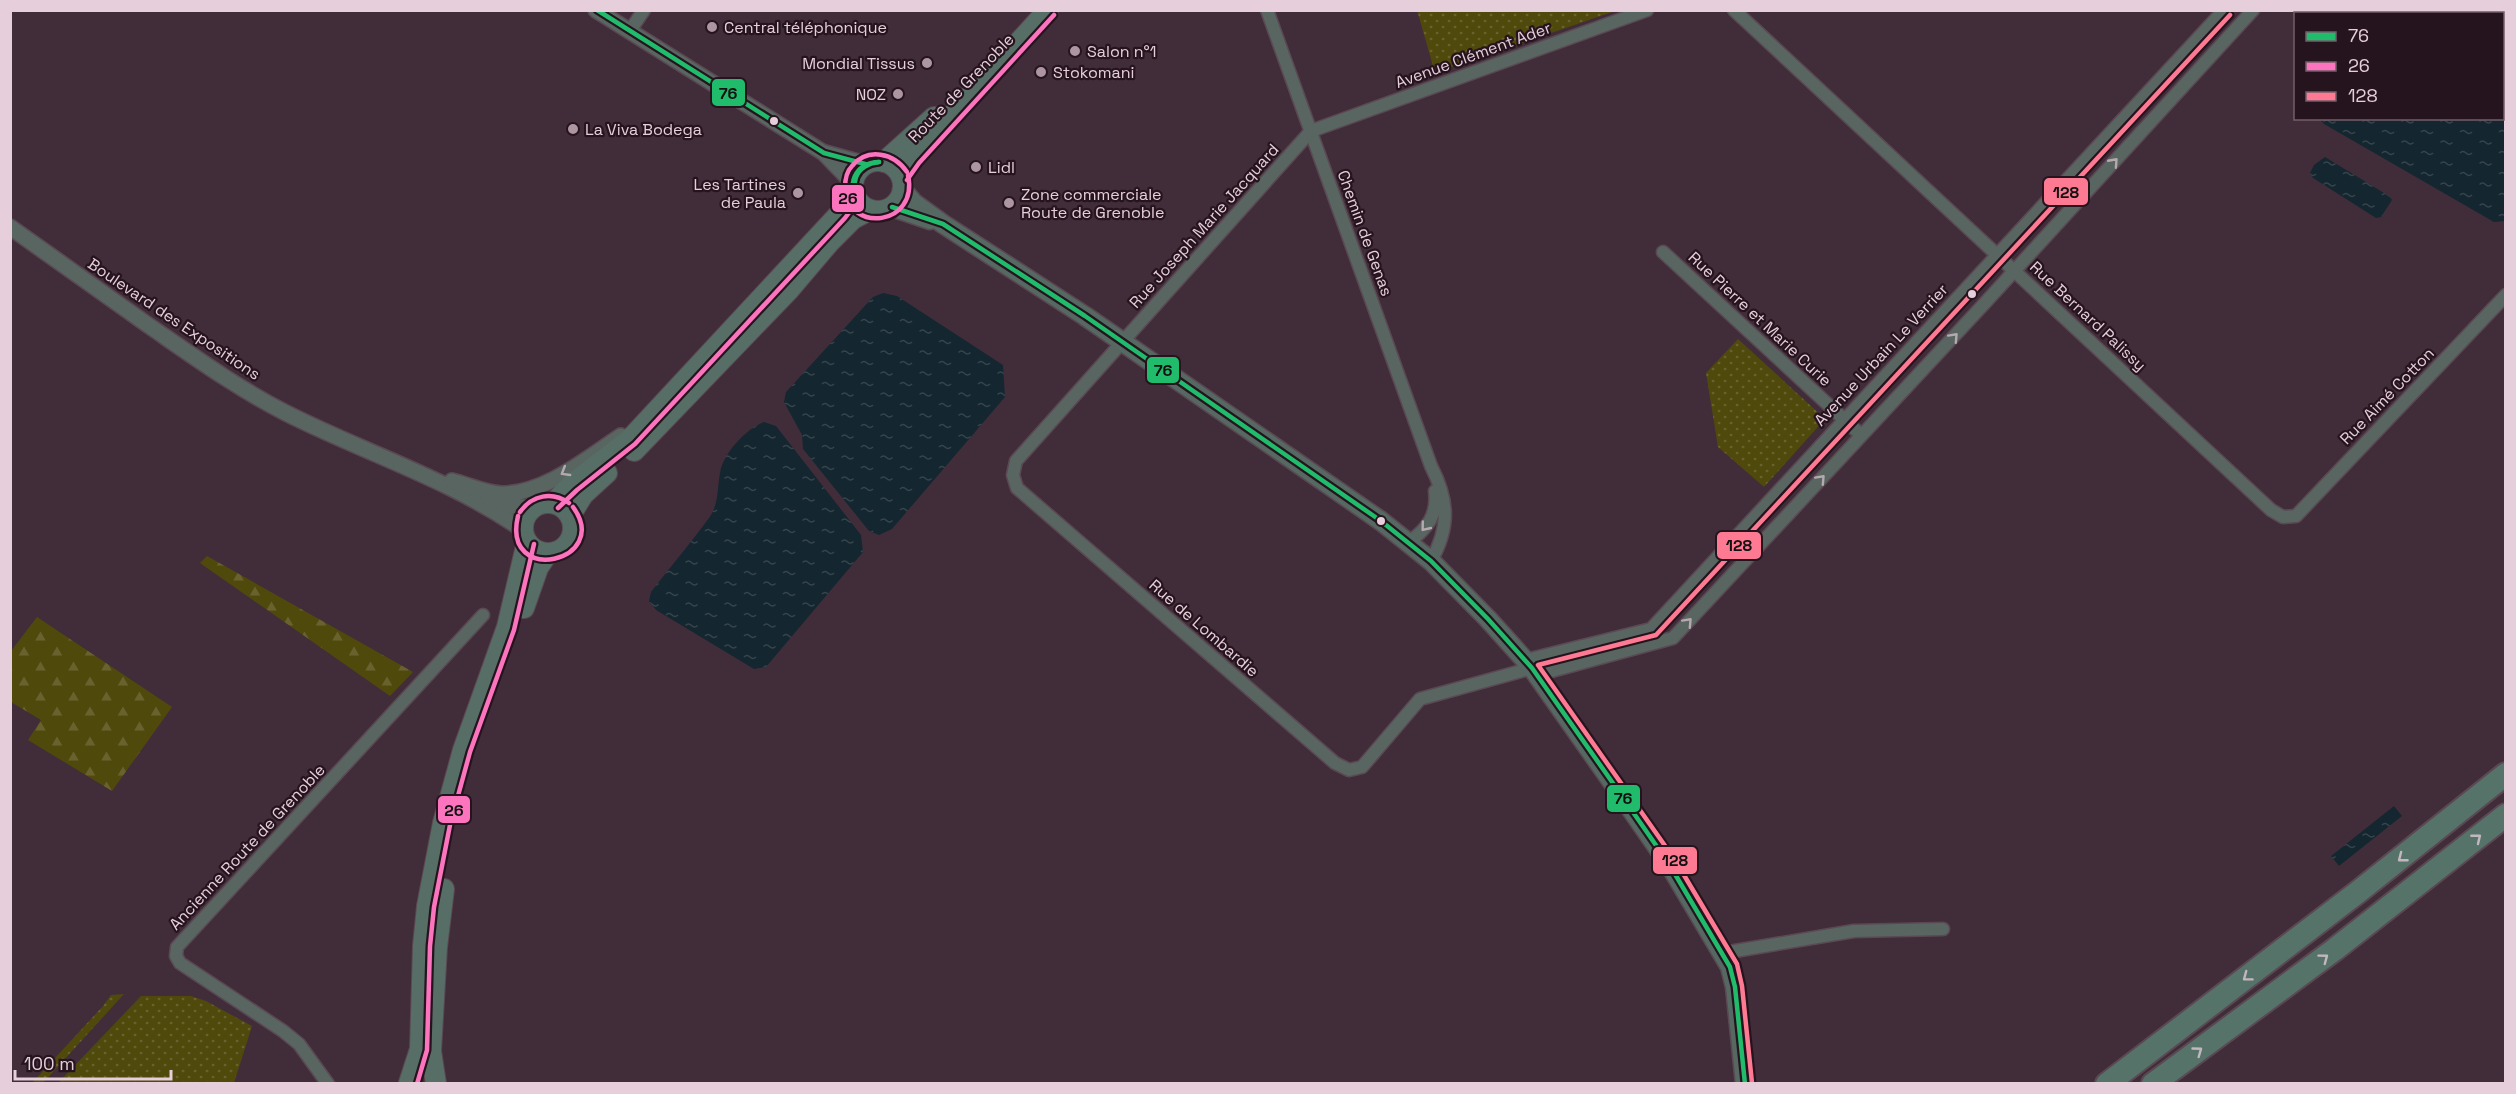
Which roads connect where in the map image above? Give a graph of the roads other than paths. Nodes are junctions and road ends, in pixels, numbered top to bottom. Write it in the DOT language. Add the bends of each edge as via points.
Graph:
graph roads {
  1 [pos="596,10"];
  2 [pos="645,10"];
  3 [pos="1035,10"];
  4 [pos="1048,10"];
  5 [pos="1267,10"];
  6 [pos="1647,10"];
  7 [pos="1734,10"];
  8 [pos="2224,10"];
  9 [pos="2253,10"];
  10 [pos="629,32"];
  11 [pos="1311,132"];
  12 [pos="824,153"];
  13 [pos="875,163"];
  14 [pos="902,183"];
  15 [pos="853,189"];
  16 [pos="892,207"];
  17 [pos="870,210"];
  18 [pos="943,224"];
  19 [pos="10,228"];
  20 [pos="1663,252"];
  21 [pos="1996,254"];
  22 [pos="2015,271"];
  23 [pos="2505,295"];
  24 [pos="1123,343"];
  25 [pos="649,416"];
  26 [pos="1844,419"];
  27 [pos="1862,435"];
  28 [pos="1431,466"];
  29 [pos="423,474"];
  30 [pos="553,503"];
  31 [pos="532,508"];
  32 [pos="570,516"];
  33 [pos="2291,518"];
  34 [pos="525,536"];
  35 [pos="1409,542"];
  36 [pos="548,553"];
  37 [pos="1431,561"];
  38 [pos="483,615"];
  39 [pos="1531,668"];
  40 [pos="2505,774"];
  41 [pos="2505,815"];
  42 [pos="1943,929"];
  43 [pos="1723,953"];
  44 [pos="328,1083"];
  45 [pos="409,1083"];
  46 [pos="434,1083"];
  47 [pos="1745,1083"];
  48 [pos="2107,1083"];
  49 [pos="2153,1083"];
  1 -- 10 [label="street"];
  2 -- 10 [label="street"];
  3 -- 13 [label="main road, Route de Grenoble" via="930,121"];
  4 -- 14 [label="main road, Route de Grenoble" via="913,158"];
  5 -- 11 [label="street, Chemin de Genas"];
  6 -- 11 [label="street, Avenue Clément Ader"];
  7 -- 21 [label="street, Rue Bernard Palissy"];
  8 -- 21 [label="street, Avenue Urbain Le Verrier"];
  22 -- 9 [label="street, one-way"];
  10 -- 12 [label="street"];
  11 -- 24 [label="street, Rue Joseph Marie Jacquard"];
  11 -- 28 [label="street, Chemin de Genas"];
  12 -- 13 [label="street"];
  12 -- 15 [label="street"];
  13 -- 14 [label="main road" via="891,165"];
  13 -- 15 [label="main road" via="855,176"];
  14 -- 16 [label="main road" via="901,196"];
  14 -- 18 [label="main road" via="914,203"];
  15 -- 17 [label="main road" via="863,207"];
  15 -- 25 [label="main road" via="840,213"];
  16 -- 17 [label="main road"];
  16 -- 18 [label="main road"];
  17 -- 32 [label="main road" via="853,219 829,243 648,438 589,489"];
  18 -- 24 [label="main road"];
  19 -- 29 [label="street, Boulevard des Expositions" via="249,393 287,414"];
  20 -- 26 [label="street, Rue Pierre et Marie Curie"];
  21 -- 22 [label="street, Rue Bernard Palissy"];
  21 -- 26 [label="street, Avenue Urbain Le Verrier"];
  27 -- 22 [label="street, one-way"];
  22 -- 33 [label="street, Rue Bernard Palissy" via="2271,510"];
  23 -- 33 [label="street, Rue Aimé Cotton"];
  24 -- 35 [label="main road"];
  24 -- 39 [label="street, Rue de Lombardie" via="1016,461 1012,475 1017,488 1335,763 1349,770 1362,767 1420,699"];
  25 -- 29 [label="street, Boulevard des Expositions, one-way" via="545,484 517,493 500,494"];
  25 -- 30 [label="main road" via="630,439"];
  26 -- 27 [label="street, Rue Pierre et Marie Curie"];
  26 -- 39 [label="street, Avenue Urbain Le Verrier" via="1651,629"];
  39 -- 27 [label="street, one-way" via="1673,638"];
  28 -- 35 [label="street, Chemin de Genas, one-way" via="1436,505 1427,527"];
  28 -- 37 [label="street, Chemin de Genas" via="1440,483 1446,513 1444,535"];
  29 -- 31 [label="street, Boulevard des Expositions" via="512,506"];
  29 -- 34 [label="street, Boulevard des Expositions" via="495,510"];
  30 -- 31 [label="main road"];
  30 -- 32 [label="main road"];
  31 -- 34 [label="main road" via="525,518"];
  32 -- 36 [label="main road" via="573,531 567,544"];
  34 -- 36 [label="main road" via="532,548"];
  34 -- 45 [label="main road" via="524,563 507,627 462,750 440,834 423,946 420,1049"];
  35 -- 37 [label="main road"];
  36 -- 46 [label="main road" via="528,591 472,762 453,834 435,977 431,1051"];
  37 -- 39 [label="main road"];
  38 -- 44 [label="street, Ancienne Route de Grenoble" via="177,947 180,963 283,1031 299,1044"];
  39 -- 43 [label="main road" via="1669,864"];
  40 -- 48 [label="highway, one-way" via="2358,892"];
  49 -- 41 [label="highway, one-way" via="2325,957"];
  42 -- 43 [label="street" via="1854,931"];
  43 -- 47 [label="main road" via="1735,987"];
  45 -- 46 [label="main road"];
}
